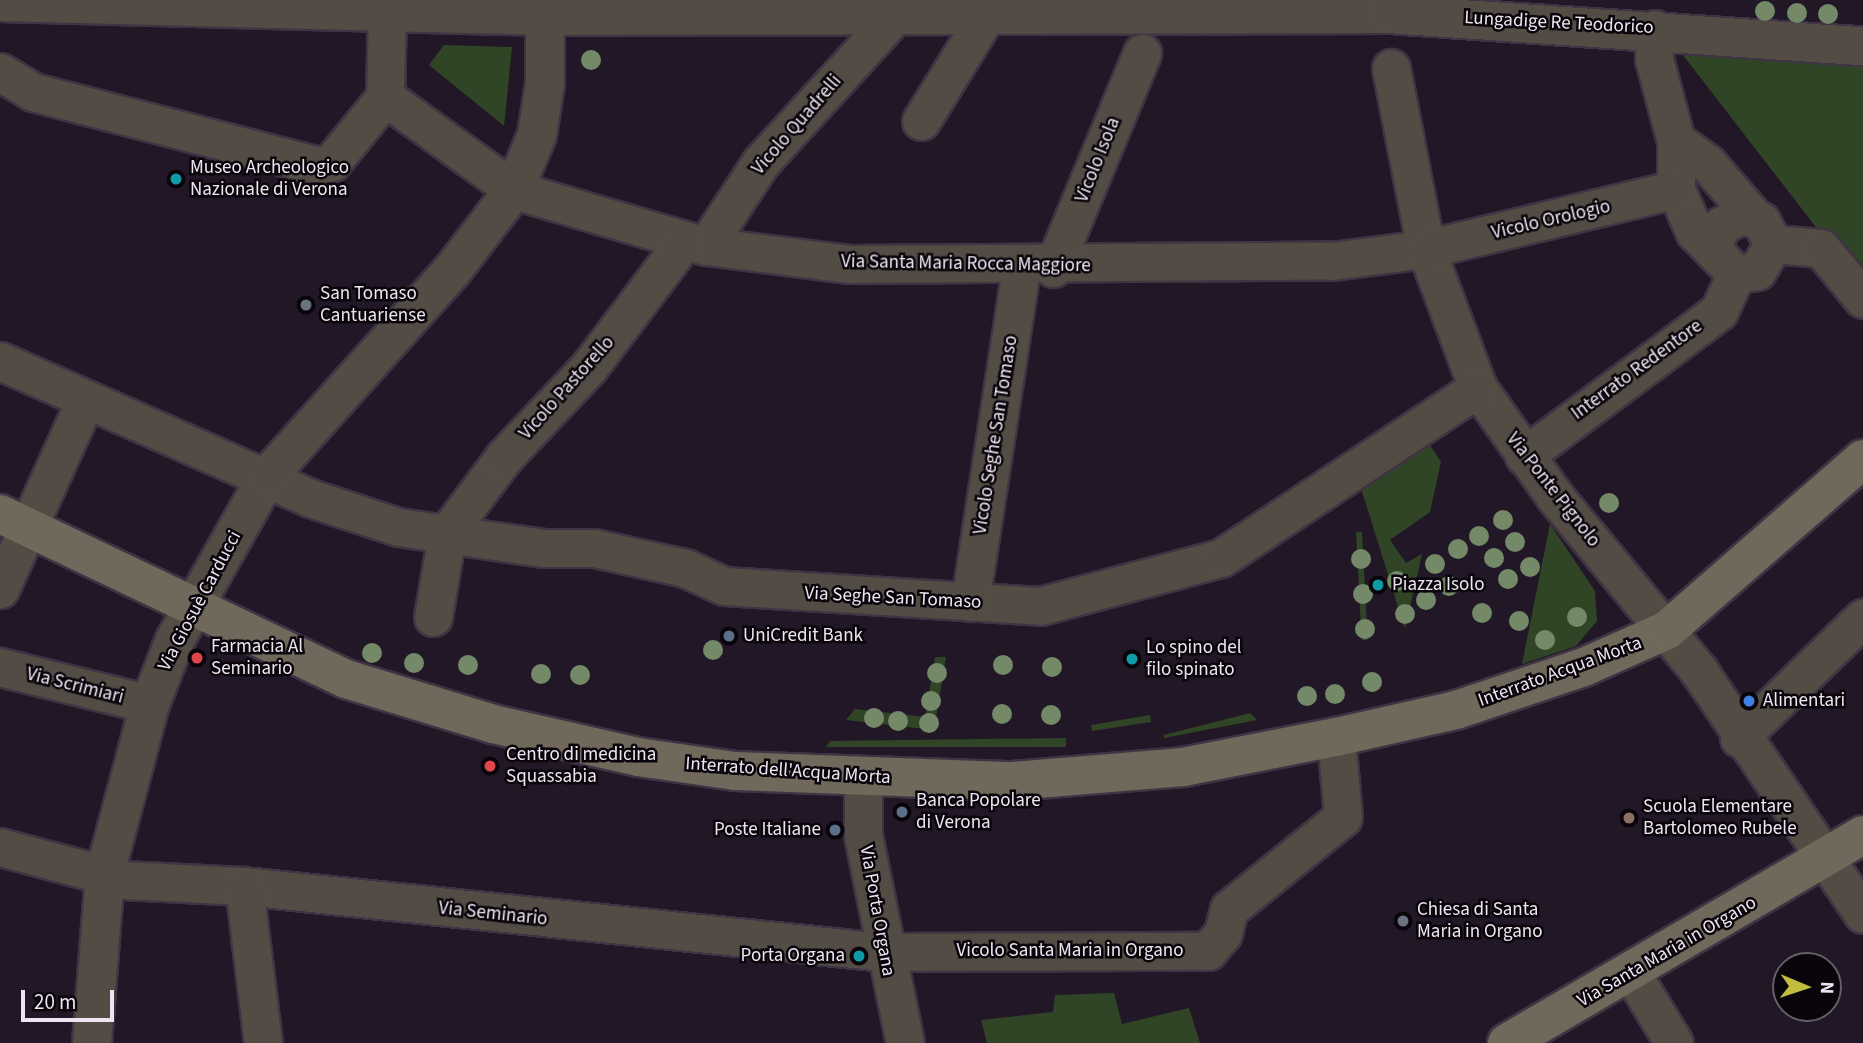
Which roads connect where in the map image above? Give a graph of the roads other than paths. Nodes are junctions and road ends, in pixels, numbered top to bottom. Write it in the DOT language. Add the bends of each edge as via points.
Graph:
graph roads {
  1 [pos="0,2"];
  2 [pos="555,5"];
  3 [pos="387,10"];
  4 [pos="989,11"];
  5 [pos="899,12"];
  6 [pos="624,15"];
  7 [pos="1655,29"];
  8 [pos="1863,46"];
  9 [pos="1142,53"];
  10 [pos="1391,68"];
  11 [pos="0,72"];
  12 [pos="545,84"];
  13 [pos="17,93"];
  14 [pos="385,97"];
  15 [pos="921,121"];
  16 [pos="1675,141"];
  17 [pos="1676,189"];
  18 [pos="514,190"];
  19 [pos="1763,230"];
  20 [pos="695,244"];
  21 [pos="1426,249"];
  22 [pos="1725,262"];
  23 [pos="1037,268"];
  24 [pos="1863,299"];
  25 [pos="0,361"];
  26 [pos="1478,388"];
  27 [pos="84,403"];
  28 [pos="1524,456"];
  29 [pos="1863,459"];
  30 [pos="267,477"];
  31 [pos="13,520"];
  32 [pos="447,533"];
  33 [pos="0,589"];
  34 [pos="970,602"];
  35 [pos="196,604"];
  36 [pos="433,617"];
  37 [pos="1863,618"];
  38 [pos="1667,630"];
  39 [pos="0,667"];
  40 [pos="150,704"];
  41 [pos="1336,737"];
  42 [pos="1739,738"];
  43 [pos="1280,748"];
  44 [pos="863,778"];
  45 [pos="1863,835"];
  46 [pos="0,847"];
  47 [pos="1826,860"];
  48 [pos="105,873"];
  49 [pos="244,886"];
  50 [pos="1863,914"];
  51 [pos="883,952"];
  52 [pos="1631,972"];
  53 [pos="92,1043"];
  54 [pos="264,1043"];
  55 [pos="905,1043"];
  56 [pos="1507,1043"];
  57 [pos="1674,1043"];
  1 -- 3 [label="street, Lungadige Re Teodorico"];
  2 -- 3 [label="street, Lungadige Re Teodorico"];
  2 -- 6 [label="street, Lungadige Re Teodorico"];
  2 -- 12 [label="street"];
  3 -- 14 [label="street"];
  4 -- 5 [label="street, Lungadige Re Teodorico"];
  4 -- 7 [label="street, Lungadige Re Teodorico" via="1388,13"];
  4 -- 15 [label="street"];
  5 -- 6 [label="street, Lungadige Re Teodorico"];
  5 -- 20 [label="street, Vicolo Quadrelli" via="761,162"];
  6 -- 12 [label="street" via="565,45"];
  7 -- 8 [label="street, Lungadige Re Teodorico"];
  7 -- 16 [label="street" via="1654,59"];
  9 -- 23 [label="street, Vicolo Isola"];
  10 -- 21 [label="street, Via Ponte Pignolo"];
  11 -- 13 [label="street"];
  12 -- 18 [label="street, Via Giosuè Carducci" via="530,162"];
  13 -- 14 [label="street" via="319,166 332,162"];
  14 -- 18 [label="street, Via Santa Maria Rocca Maggiore"];
  16 -- 17 [label="street"];
  16 -- 19 [label="street" via="1707,163"];
  17 -- 21 [label="street, Vicolo Orologio"];
  17 -- 22 [label="street" via="1694,231"];
  18 -- 20 [label="street, Via Santa Maria Rocca Maggiore"];
  18 -- 30 [label="street, Via Giosuè Carducci" via="452,271"];
  19 -- 22 [label="street" via="1757,271"];
  19 -- 22 [label="street, Interrato Redentore" via="1741,215 1720,226"];
  19 -- 24 [label="street" via="1821,248"];
  20 -- 23 [label="street, Via Santa Maria Rocca Maggiore" via="848,264"];
  20 -- 32 [label="street, Vicolo Pastorello" via="504,457"];
  21 -- 23 [label="street, Via Santa Maria Rocca Maggiore" via="1332,261"];
  21 -- 26 [label="street, Via Ponte Pignolo"];
  22 -- 28 [label="street, Interrato Redentore" via="1719,311"];
  23 -- 34 [label="street, Vicolo Seghe San Tomaso"];
  25 -- 27 [label="street, Via Seghe San Tomaso"];
  26 -- 28 [label="street, Via Ponte Pignolo"];
  26 -- 34 [label="street, Via Seghe San Tomaso" via="1221,558 1041,606"];
  27 -- 30 [label="street, Via Seghe San Tomaso"];
  27 -- 31 [label="street"];
  28 -- 38 [label="street, Via Ponte Pignolo"];
  29 -- 38 [label="main road, Interrato Acqua Morta"];
  30 -- 32 [label="street, Via Seghe San Tomaso" via="398,527"];
  30 -- 35 [label="street, Via Giosuè Carducci"];
  31 -- 33 [label="street"];
  31 -- 35 [label="main road"];
  32 -- 34 [label="street, Via Seghe San Tomaso" via="544,548 594,548 685,568 724,586"];
  32 -- 36 [label="street"];
  35 -- 40 [label="street, Via Giosuè Carducci"];
  35 -- 44 [label="main road, Interrato dell'Acqua Morta" via="346,679 493,724 682,764"];
  37 -- 42 [label="street"];
  38 -- 41 [label="main road, Interrato Acqua Morta" via="1584,667 1456,710"];
  38 -- 42 [label="street, Via Ponte Pignolo"];
  39 -- 40 [label="street, Via Scrimiari"];
  40 -- 48 [label="street, Via Giosuè Carducci"];
  41 -- 43 [label="main road, Interrato Acqua Morta"];
  41 -- 51 [label="street, Vicolo Santa Maria in Organo" via="1343,817 1229,909 1223,933 1208,951"];
  42 -- 47 [label="street, Via Ponte Pignolo"];
  43 -- 44 [label="main road, Interrato dell'Acqua Morta" via="1128,774"];
  44 -- 51 [label="street, Via Porta Organa" via="863,835"];
  45 -- 47 [label="main road, Via Santa Maria in Organo"];
  46 -- 48 [label="street, Via Seminario"];
  47 -- 50 [label="street, Via Ponte Pignolo"];
  47 -- 52 [label="main road, Via Santa Maria in Organo"];
  48 -- 49 [label="street, Via Seminario" via="123,880"];
  48 -- 53 [label="street, Via Giosuè Carducci"];
  49 -- 51 [label="street, Via Seminario"];
  49 -- 54 [label="street"];
  51 -- 55 [label="street, Via Porta Organa"];
  52 -- 56 [label="main road, Via Santa Maria in Organo"];
  52 -- 57 [label="street"];
}
